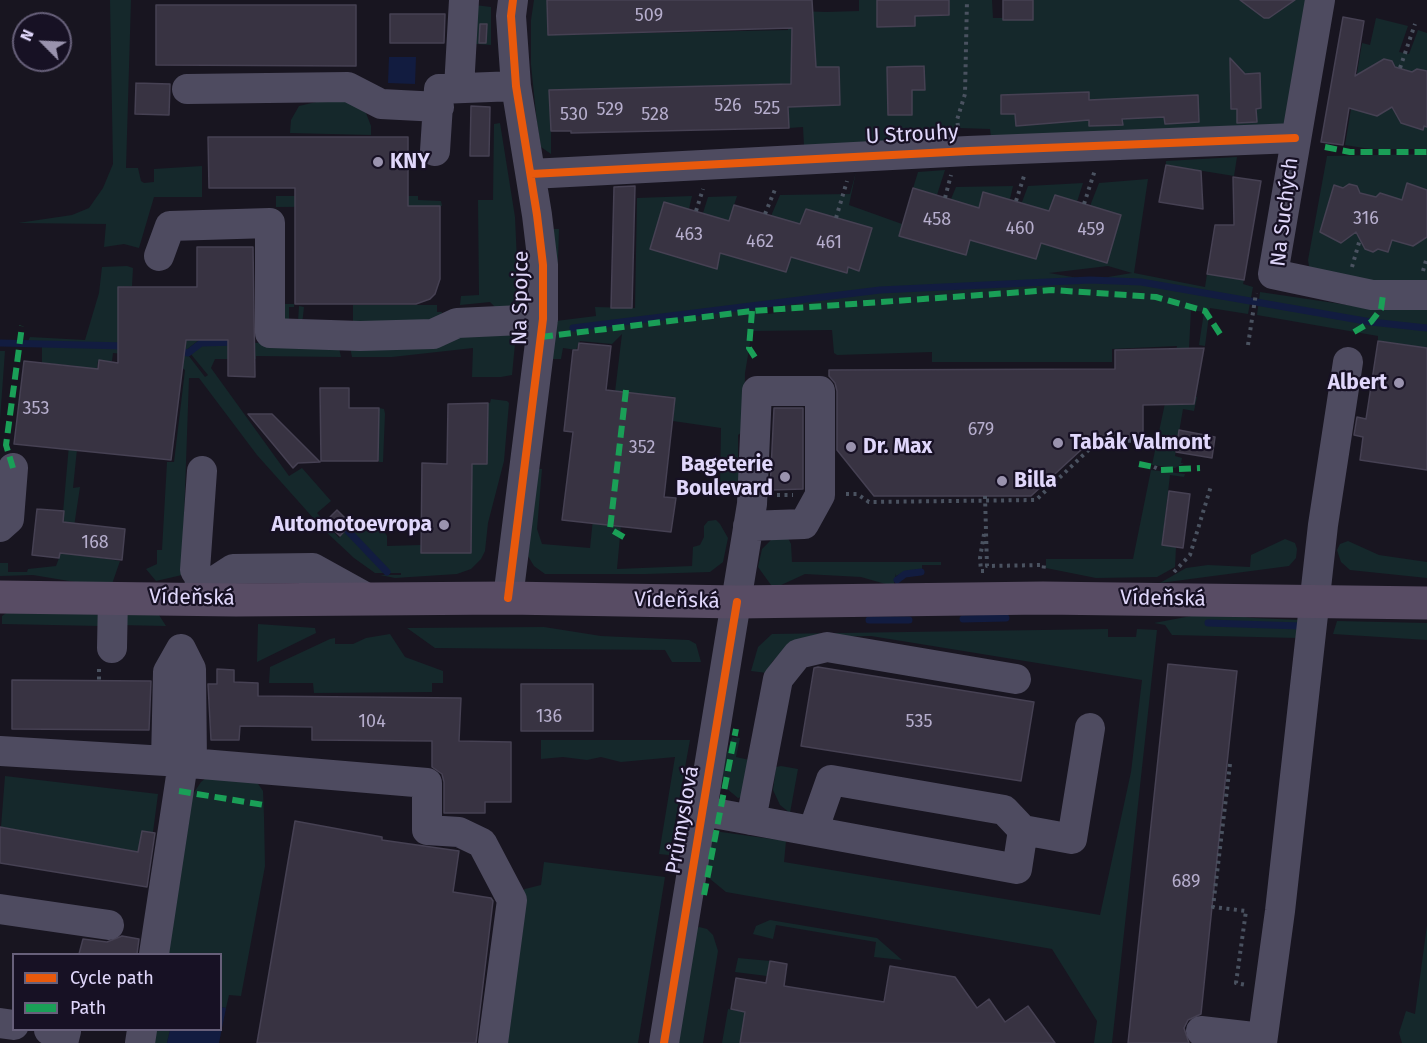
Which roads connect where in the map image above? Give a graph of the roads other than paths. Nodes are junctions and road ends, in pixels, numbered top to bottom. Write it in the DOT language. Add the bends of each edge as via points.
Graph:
graph roads {
  1 [pos="464,0"];
  2 [pos="513,0"];
  3 [pos="1320,0"];
  4 [pos="516,86"];
  5 [pos="187,88"];
  6 [pos="449,97"];
  7 [pos="1295,138"];
  8 [pos="435,151"];
  9 [pos="531,174"];
  10 [pos="159,256"];
  11 [pos="1427,295"];
  12 [pos="543,319"];
  13 [pos="1348,362"];
  14 [pos="13,468"];
  15 [pos="202,471"];
  16 [pos="750,515"];
  17 [pos="0,527"];
  18 [pos="198,592"];
  19 [pos="0,597"];
  20 [pos="113,597"];
  21 [pos="508,598"];
  22 [pos="1316,601"];
  23 [pos="737,602"];
  24 [pos="1427,603"];
  25 [pos="191,649"];
  26 [pos="105,658"];
  27 [pos="1016,679"];
  28 [pos="1090,728"];
  29 [pos="0,751"];
  30 [pos="180,762"];
  31 [pos="703,811"];
  32 [pos="751,820"];
  33 [pos="1023,830"];
  34 [pos="813,831"];
  35 [pos="0,909"];
  36 [pos="109,925"];
  37 [pos="154,953"];
  38 [pos="60,1031"];
  39 [pos="1201,1031"];
  40 [pos="1262,1041"];
  41 [pos="63,1043"];
  42 [pos="493,1043"];
  43 [pos="664,1043"];
  1 -- 6 [label="street"];
  2 -- 4 [label="street, Na Spojce" via="510,16"];
  3 -- 7 [label="street, Na Suchých"];
  4 -- 6 [label="street"];
  4 -- 9 [label="street, Na Spojce"];
  5 -- 6 [label="street" via="348,87 381,104"];
  6 -- 8 [label="street"];
  7 -- 9 [label="street, U Strouhy" via="957,159"];
  7 -- 11 [label="street, Na Suchých" via="1273,274 1372,295"];
  9 -- 12 [label="street, Na Spojce" via="543,265"];
  10 -- 12 [label="street" via="170,226 270,223 270,333 433,334 457,323"];
  12 -- 21 [label="street, Na Spojce"];
  13 -- 22 [label="street" via="1323,525"];
  14 -- 17 [label="street" via="9,519"];
  15 -- 18 [label="street" via="195,570"];
  16 -- 16 [label="street, Průmyslová" via="757,391 820,391 820,495 804,524"];
  16 -- 23 [label="street, Průmyslová"];
  18 -- 20 [label="main road, Vídeňská"];
  18 -- 21 [label="main road, Vídeňská" via="369,599"];
  19 -- 20 [label="main road, Vídeňská"];
  20 -- 26 [label="street"];
  21 -- 23 [label="main road, Vídeňská"];
  22 -- 23 [label="main road, Vídeňská" via="1026,598"];
  22 -- 24 [label="main road, Vídeňská"];
  22 -- 40 [label="street"];
  23 -- 31 [label="street, Průmyslová"];
  25 -- 30 [label="street"];
  27 -- 32 [label="street" via="827,647 798,654 778,679"];
  28 -- 33 [label="street" via="1072,839"];
  29 -- 30 [label="street"];
  30 -- 37 [label="street"];
  30 -- 42 [label="street" via="427,783 428,830 459,832 482,843 512,900"];
  31 -- 32 [label="street"];
  31 -- 43 [label="street, Průmyslová"];
  32 -- 34 [label="street"];
  33 -- 34 [label="street" via="1017,869"];
  33 -- 34 [label="street" via="1004,810 831,780"];
  35 -- 36 [label="street"];
  38 -- 41 [label="street" via="66,1032"];
  39 -- 40 [label="street"];
}
